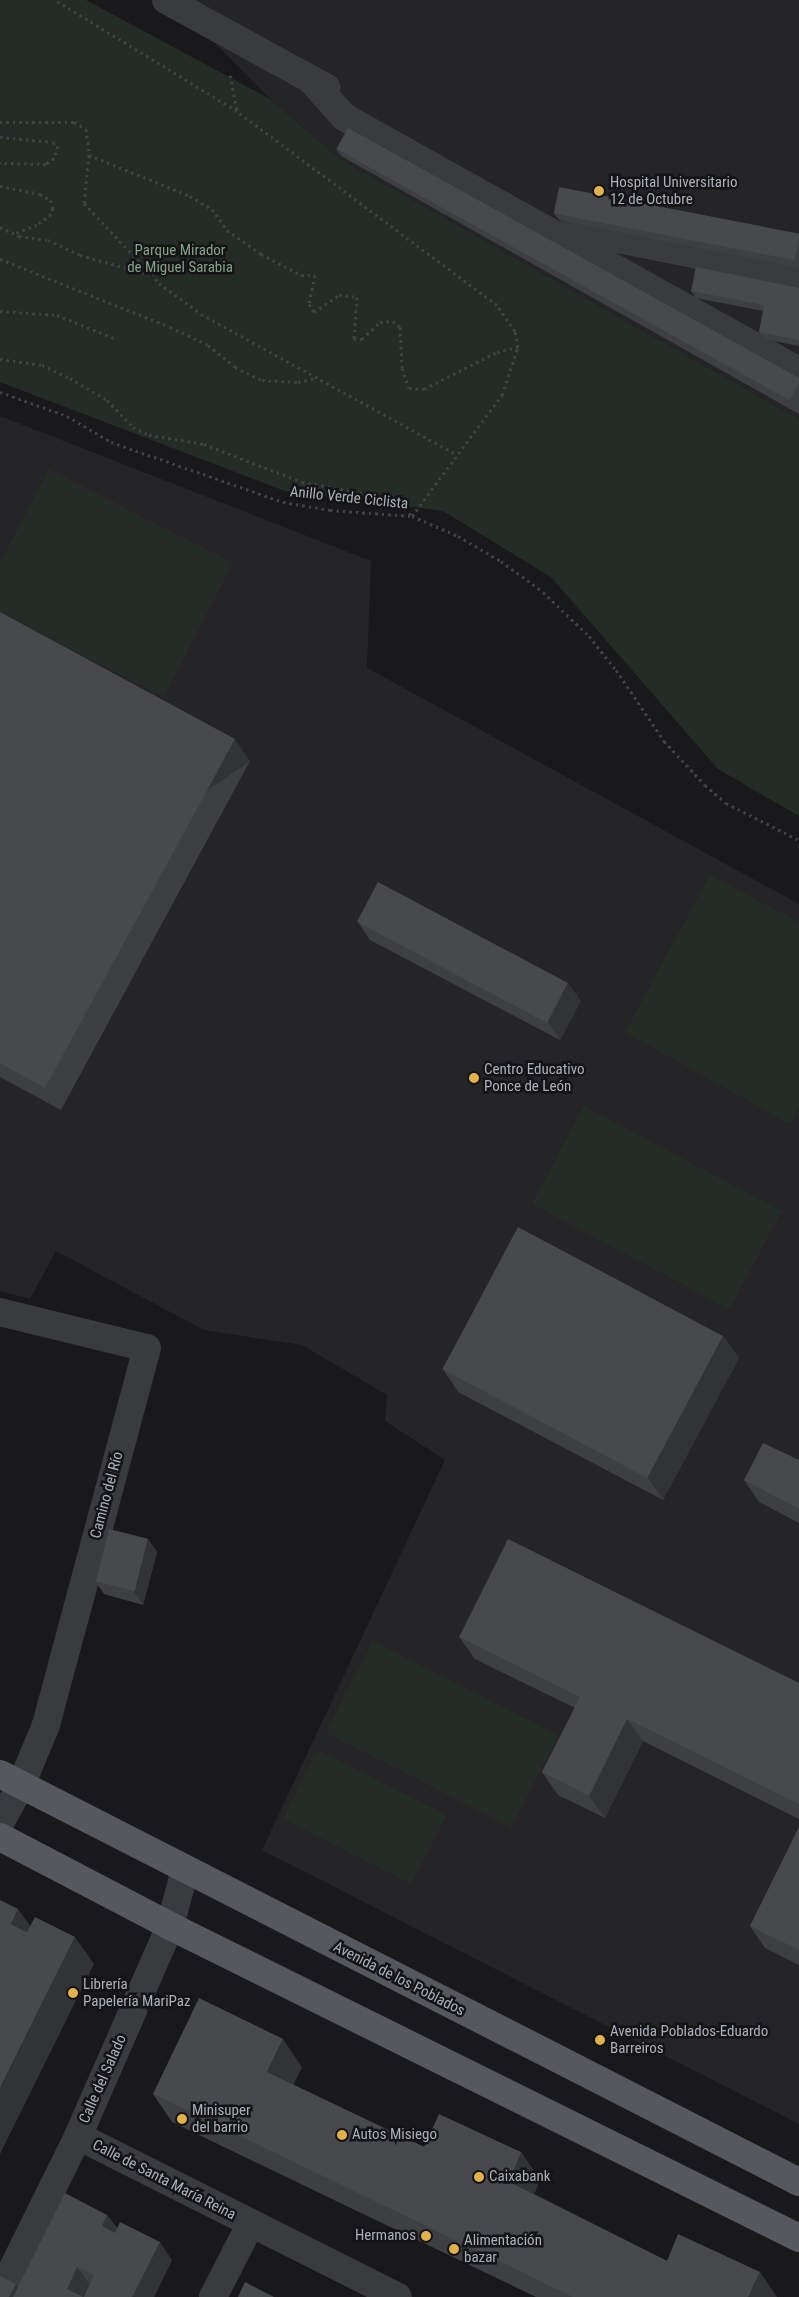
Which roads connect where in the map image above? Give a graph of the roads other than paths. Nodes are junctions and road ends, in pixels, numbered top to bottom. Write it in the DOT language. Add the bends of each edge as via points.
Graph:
graph roads {
  1 [pos="166,0"];
  2 [pos="310,79"];
  3 [pos="352,100"];
  4 [pos="556,235"];
  5 [pos="799,275"];
  6 [pos="770,355"];
  7 [pos="799,360"];
  8 [pos="799,371"];
  9 [pos="0,1312"];
  10 [pos="11,1780"];
  11 [pos="0,1823"];
  12 [pos="0,1837"];
  13 [pos="185,1870"];
  14 [pos="170,1926"];
  15 [pos="78,2136"];
  16 [pos="799,2182"];
  17 [pos="251,2223"];
  18 [pos="799,2238"];
  19 [pos="6,2282"];
  20 [pos="213,2297"];
  21 [pos="398,2297"];
  1 -- 2 [label="street"];
  2 -- 3 [label="street"];
  2 -- 4 [label="street" via="344,117"];
  4 -- 5 [label="street" via="608,237"];
  4 -- 6 [label="street"];
  6 -- 7 [label="street"];
  6 -- 8 [label="street"];
  9 -- 10 [label="street, Camino del Río" via="146,1348 46,1725"];
  10 -- 11 [label="street"];
  10 -- 13 [label="main road, Avenida de los Poblados"];
  12 -- 14 [label="main road"];
  13 -- 14 [label="street, Calle del Salado"];
  13 -- 16 [label="main road, Avenida de los Poblados"];
  14 -- 15 [label="street, Calle del Salado"];
  14 -- 18 [label="main road"];
  15 -- 17 [label="street, Calle de Santa María Reina"];
  15 -- 19 [label="street, Calle del Salado"];
  17 -- 20 [label="street, Calle de Santa María Reina"];
  17 -- 21 [label="street, Calle de Santa María Reina"];
}
